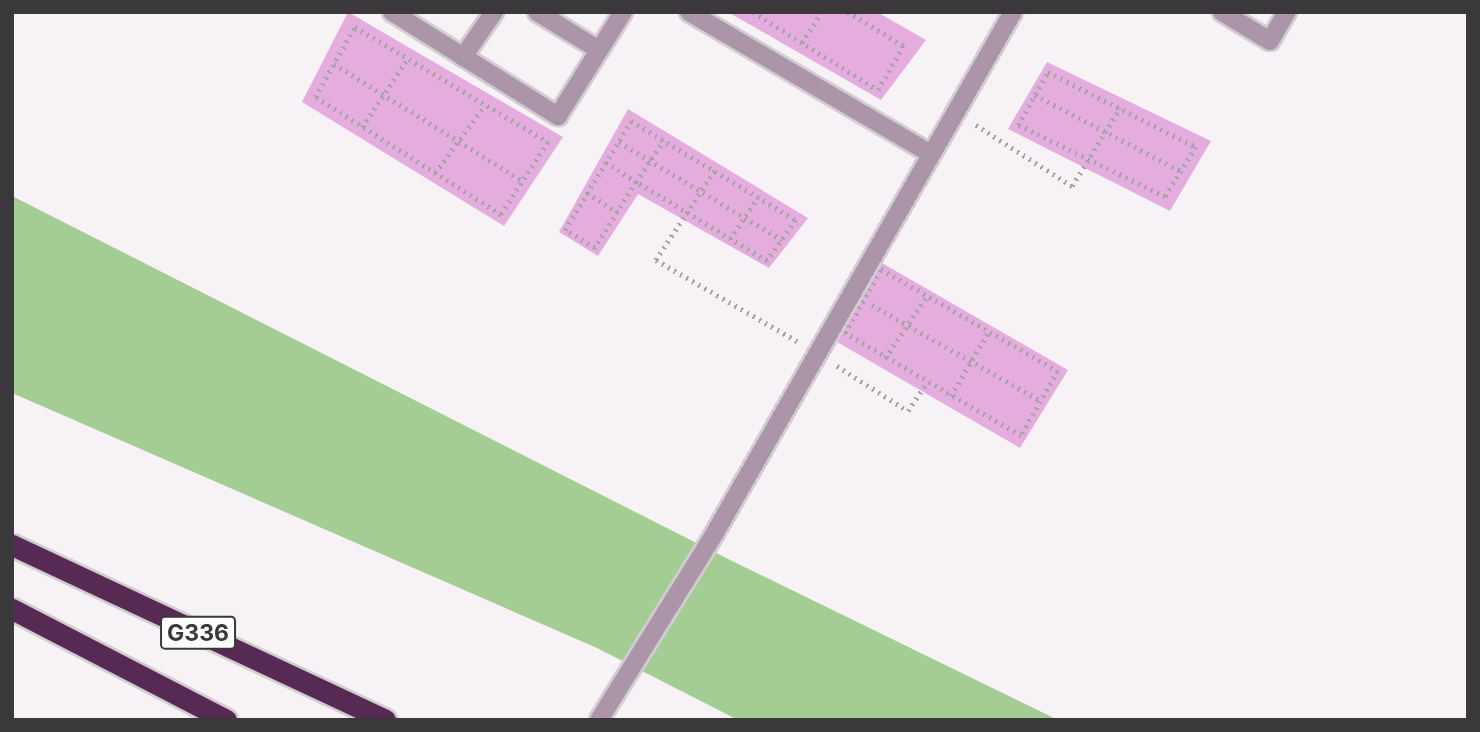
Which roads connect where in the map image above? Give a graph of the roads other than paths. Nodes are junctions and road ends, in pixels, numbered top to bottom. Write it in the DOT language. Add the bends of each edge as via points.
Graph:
graph roads {
  1 [pos="391,12"];
  2 [pos="494,12"];
  3 [pos="537,12"];
  4 [pos="623,12"];
  5 [pos="689,12"];
  6 [pos="1013,12"];
  7 [pos="1222,12"];
  8 [pos="1287,12"];
  9 [pos="599,50"];
  10 [pos="463,57"];
  11 [pos="931,154"];
  12 [pos="12,545"];
  13 [pos="12,609"];
  14 [pos="226,720"];
  15 [pos="385,720"];
  16 [pos="599,720"];
  1 -- 10 [label="street"];
  2 -- 10 [label="street"];
  3 -- 9 [label="street"];
  4 -- 9 [label="street"];
  5 -- 11 [label="street"];
  6 -- 11 [label="street"];
  7 -- 8 [label="street" via="1270,41"];
  9 -- 10 [label="street" via="558,116"];
  11 -- 16 [label="street" via="716,531"];
  12 -- 15 [label="highway, G336"];
  13 -- 14 [label="highway, G336"];
}
